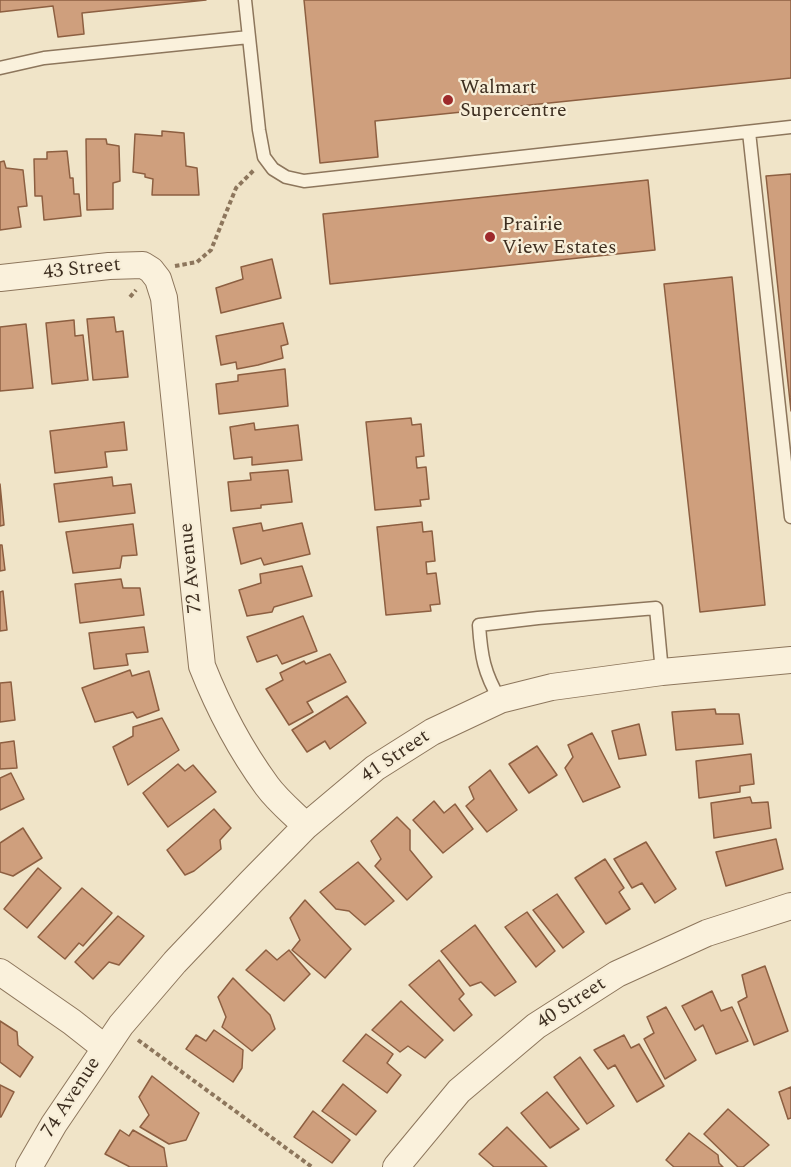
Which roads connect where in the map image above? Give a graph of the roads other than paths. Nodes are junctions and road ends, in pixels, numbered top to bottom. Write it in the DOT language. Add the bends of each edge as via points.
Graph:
graph roads {
  1 [pos="245,0"];
  2 [pos="249,37"];
  3 [pos="0,68"];
  4 [pos="791,127"];
  5 [pos="749,132"];
  6 [pos="0,278"];
  7 [pos="158,279"];
  8 [pos="791,517"];
  9 [pos="791,660"];
  10 [pos="662,672"];
  11 [pos="501,700"];
  12 [pos="306,826"];
  13 [pos="791,906"];
  14 [pos="0,972"];
  15 [pos="105,1048"];
  16 [pos="29,1167"];
  17 [pos="396,1167"];
  1 -- 2 [label="lane"];
  2 -- 3 [label="lane" via="44,58"];
  2 -- 5 [label="lane" via="264,157 273,170 304,181"];
  4 -- 5 [label="lane"];
  5 -- 8 [label="lane"];
  6 -- 7 [label="street, 43 Street" via="143,265"];
  7 -- 12 [label="street, 72 Avenue" via="164,298 202,666 240,746 267,786"];
  9 -- 10 [label="street, 41 Street"];
  10 -- 11 [label="street, 41 Street" via="552,687"];
  10 -- 11 [label="lane" via="656,608 479,625 480,651 489,681"];
  11 -- 12 [label="street, 41 Street" via="432,732 375,768"];
  12 -- 15 [label="street, 41 Street" via="175,962"];
  13 -- 17 [label="street, 40 Street" via="707,933 617,974 536,1026 459,1091"];
  14 -- 15 [label="street, 74 Avenue"];
  15 -- 16 [label="street, 74 Avenue"];
}
